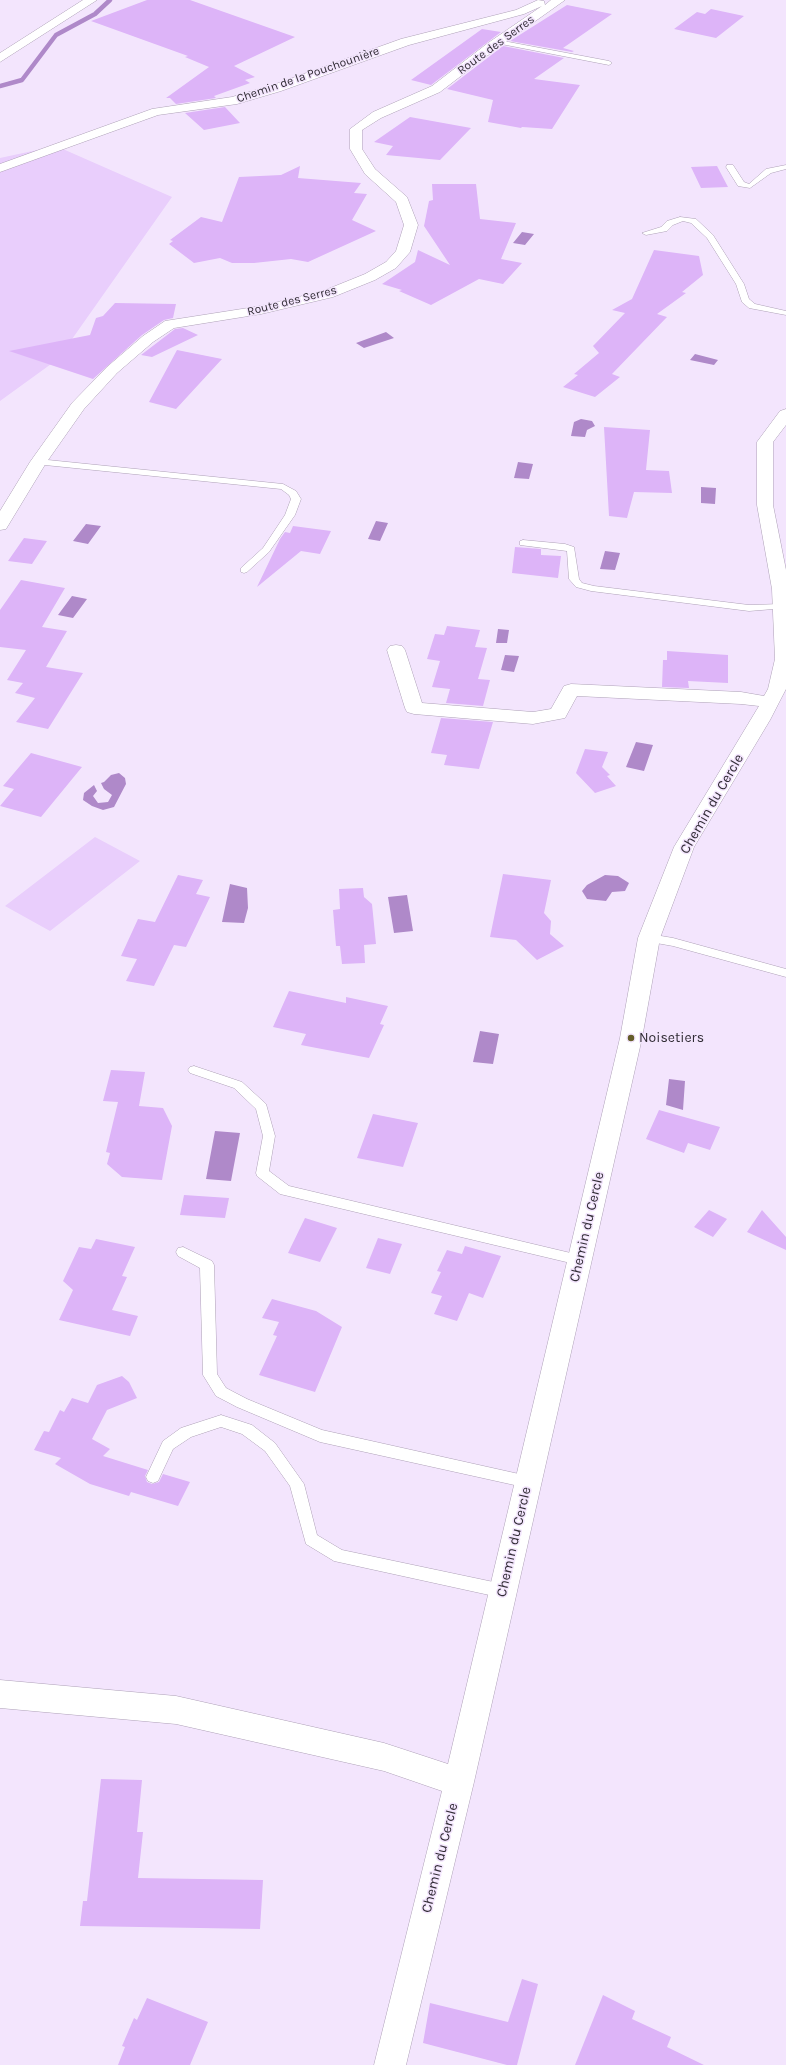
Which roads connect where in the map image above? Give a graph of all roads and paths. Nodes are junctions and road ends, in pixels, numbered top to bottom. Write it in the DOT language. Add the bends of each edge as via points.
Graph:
graph roads {
  1 [pos="91,0"];
  2 [pos="547,0"];
  3 [pos="559,0"];
  4 [pos="498,42"];
  5 [pos="0,58"];
  6 [pos="609,63"];
  7 [pos="730,167"];
  8 [pos="786,167"];
  9 [pos="0,168"];
  10 [pos="646,233"];
  11 [pos="786,313"];
  12 [pos="786,414"];
  13 [pos="38,462"];
  14 [pos="0,525"];
  15 [pos="523,543"];
  16 [pos="244,570"];
  17 [pos="782,607"];
  18 [pos="396,650"];
  19 [pos="770,702"];
  20 [pos="650,938"];
  21 [pos="786,973"];
  22 [pos="194,1070"];
  23 [pos="183,1252"];
  24 [pos="579,1260"];
  25 [pos="153,1477"];
  26 [pos="528,1482"];
  27 [pos="503,1591"];
  28 [pos="0,1694"];
  29 [pos="459,1782"];
  30 [pos="390,2065"];
  1 -- 5 [label="street"];
  2 -- 9 [label="street, Chemin de la Pouchounière" via="520,12 405,42 233,101 156,112"];
  3 -- 4 [label="street, Route des Serres"];
  4 -- 6 [label="lane"];
  4 -- 13 [label="street, Route des Serres" via="436,89 378,115 356,129 356,149 370,171 402,200 412,225 403,252 391,265 370,277 328,294 261,310 170,324 112,370 78,406"];
  7 -- 8 [label="lane" via="742,184 750,186 769,171"];
  10 -- 11 [label="lane" via="664,229 670,223 682,219 693,221 710,237 740,284 745,300 752,306"];
  12 -- 17 [label="street, Chemin du Cercle" via="765,442 765,505"];
  13 -- 14 [label="street, Route des Serres"];
  13 -- 16 [label="lane" via="283,487 293,493 296,499 290,515 266,550"];
  15 -- 17 [label="lane" via="571,549 574,579 579,585 594,589 749,608"];
  17 -- 19 [label="street, Chemin du Cercle" via="784,659 778,689"];
  18 -- 19 [label="street" via="414,708 533,718 558,714 571,690 741,698"];
  19 -- 20 [label="street, Chemin du Cercle" via="684,847"];
  20 -- 21 [label="lane"];
  20 -- 24 [label="street, Chemin du Cercle" via="632,1038"];
  22 -- 24 [label="lane" via="238,1085 262,1107 269,1136 262,1173 285,1190"];
  23 -- 26 [label="lane" via="207,1265 210,1375 221,1392 320,1436"];
  24 -- 26 [label="street, Chemin du Cercle"];
  25 -- 27 [label="lane" via="168,1445 186,1432 221,1421 247,1429 270,1447 297,1484 312,1539 339,1556"];
  26 -- 27 [label="street, Chemin du Cercle"];
  27 -- 29 [label="street, Chemin du Cercle"];
  28 -- 29 [label="street" via="176,1710 384,1757"];
  29 -- 30 [label="street, Chemin du Cercle"];
}
